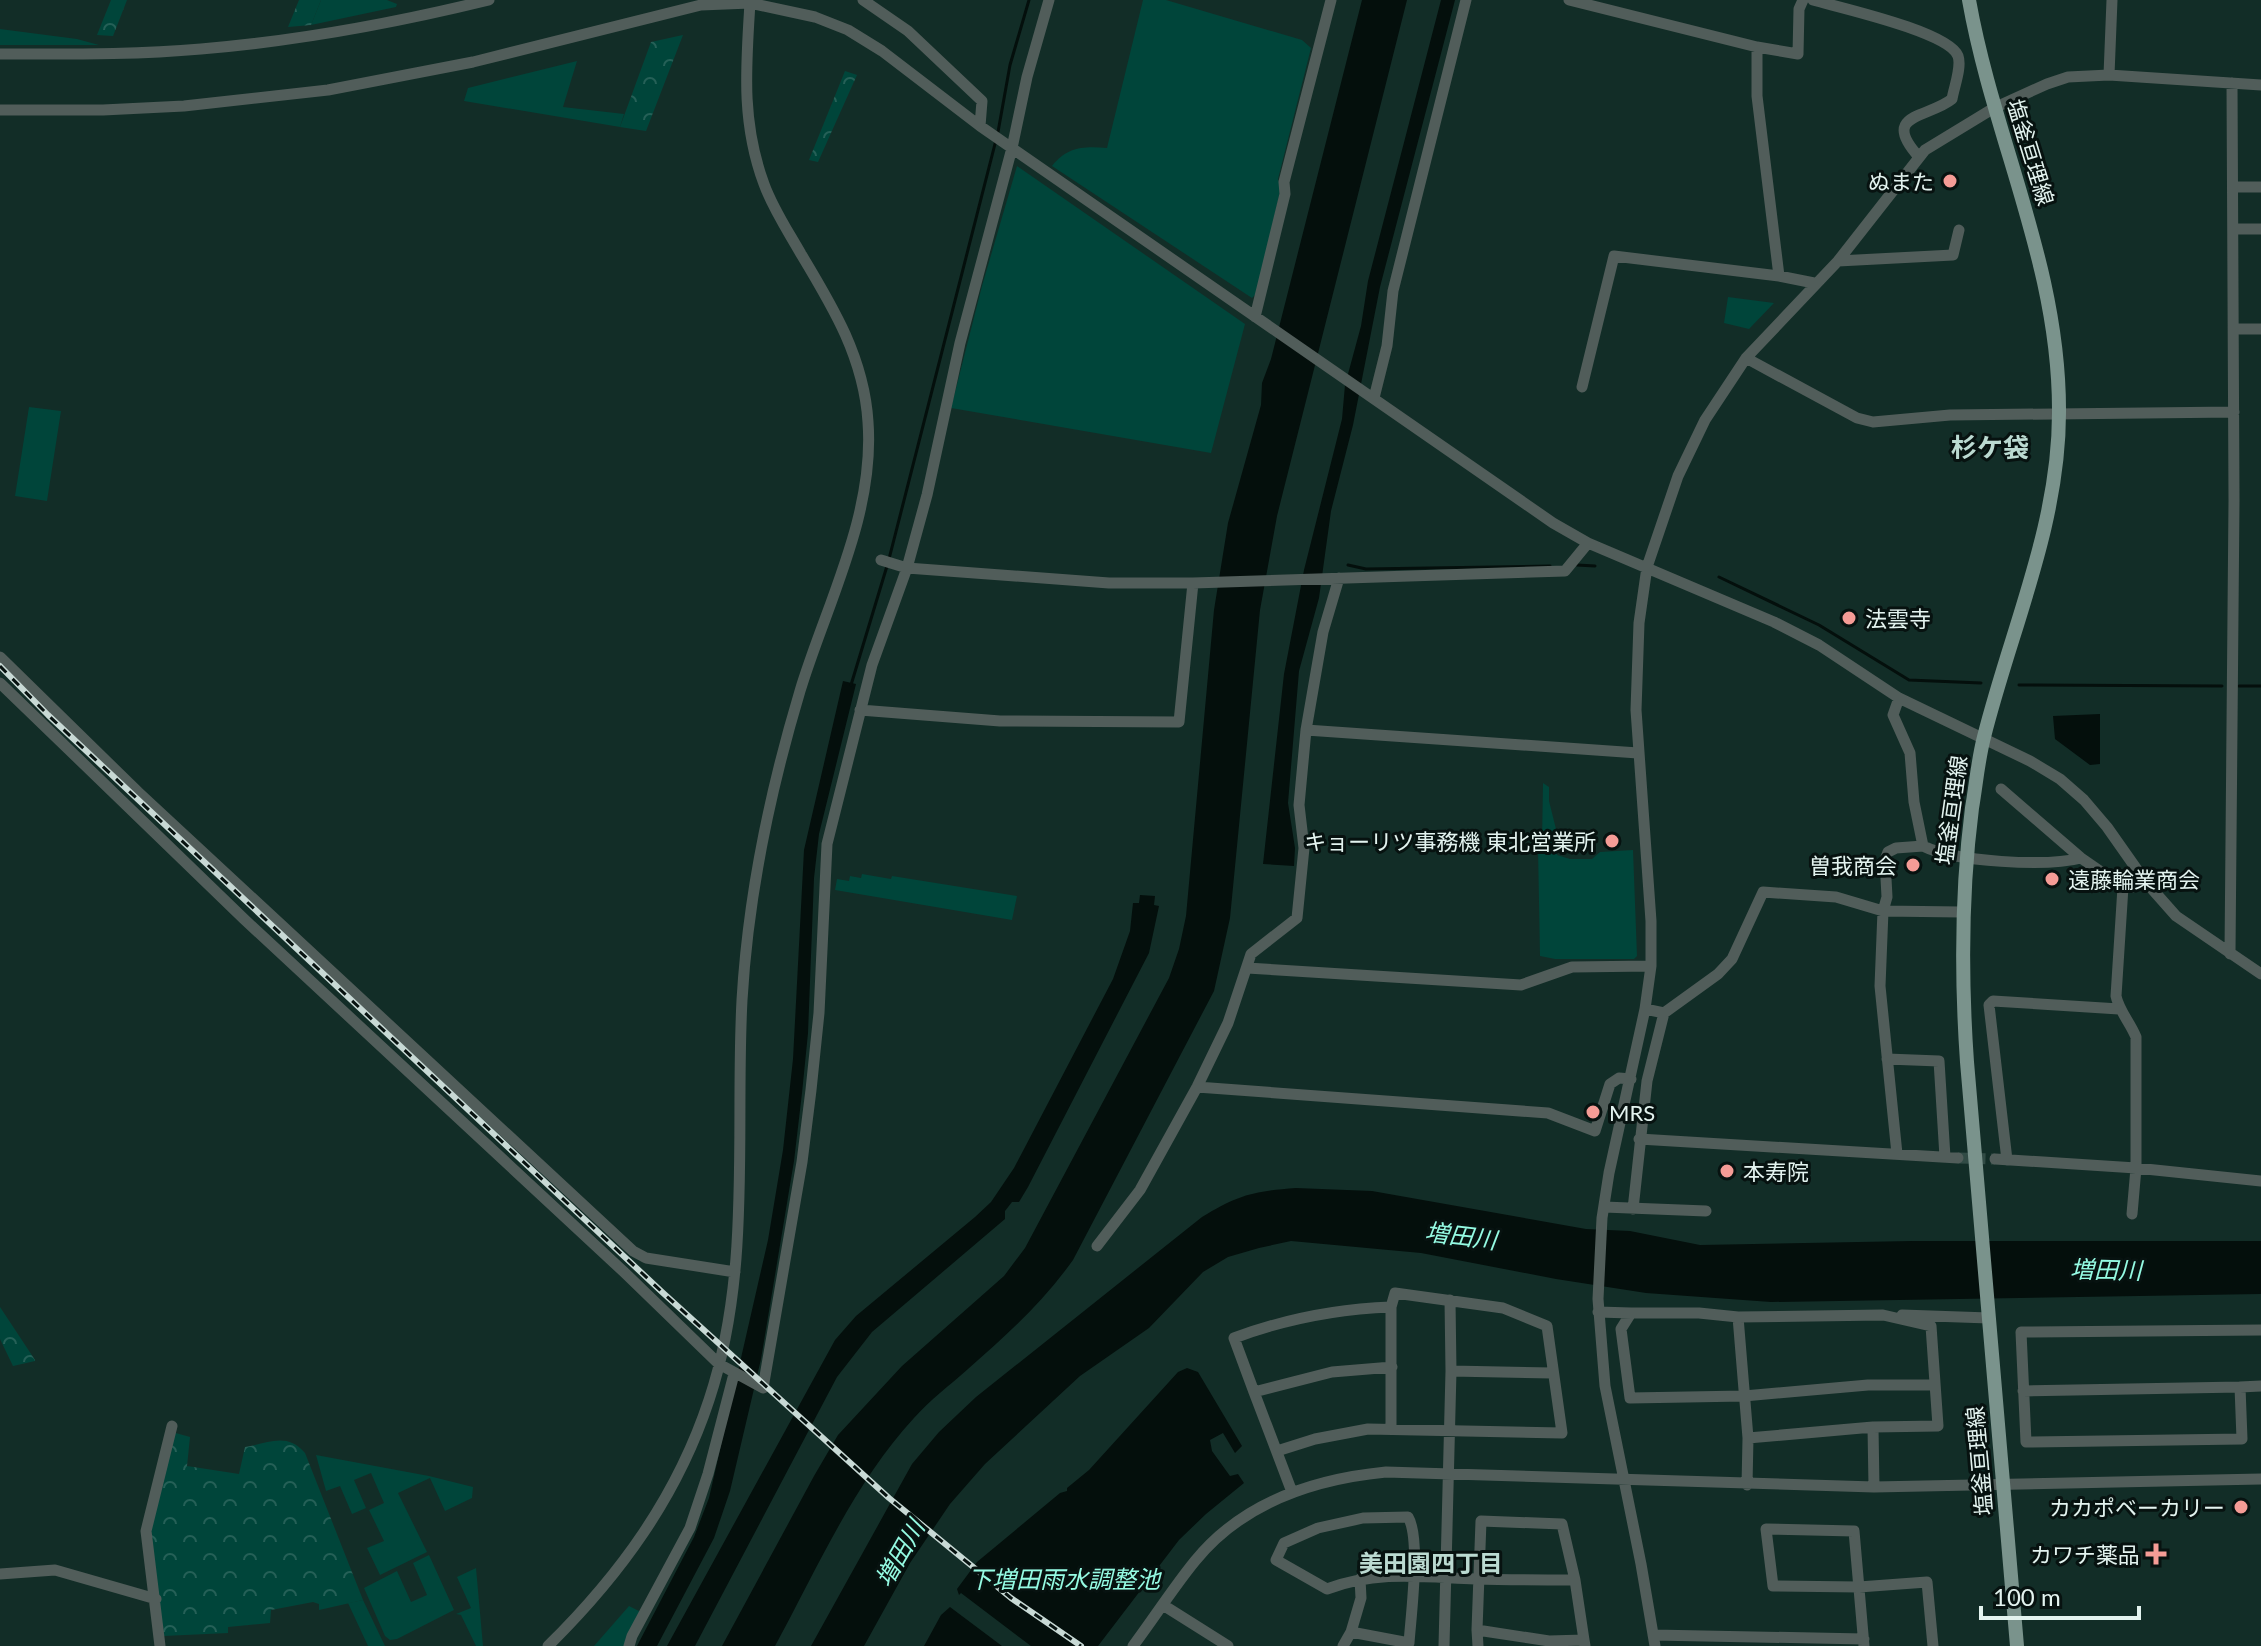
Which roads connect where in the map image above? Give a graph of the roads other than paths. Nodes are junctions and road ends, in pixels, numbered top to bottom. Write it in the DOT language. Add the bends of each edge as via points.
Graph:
graph roads {
  1 [pos="489,0"];
  2 [pos="863,0"];
  3 [pos="1049,0"];
  4 [pos="1331,0"];
  5 [pos="1466,0"];
  6 [pos="1569,0"];
  7 [pos="1803,0"];
  8 [pos="1813,0"];
  9 [pos="1969,0"];
  10 [pos="2112,0"];
  11 [pos="750,3"];
  12 [pos="1757,47"];
  13 [pos="0,54"];
  14 [pos="2109,75"];
  15 [pos="2232,83"];
  16 [pos="2261,85"];
  17 [pos="1994,108"];
  18 [pos="0,110"];
  19 [pos="985,129"];
  20 [pos="1010,147"];
  21 [pos="1919,157"];
  22 [pos="2233,187"];
  23 [pos="2261,187"];
  24 [pos="2233,229"];
  25 [pos="2261,229"];
  26 [pos="1959,230"];
  27 [pos="1838,261"];
  28 [pos="1779,276"];
  29 [pos="1814,283"];
  30 [pos="1255,317"];
  31 [pos="2234,329"];
  32 [pos="2261,329"];
  33 [pos="1746,358"];
  34 [pos="1582,387"];
  35 [pos="1372,396"];
  36 [pos="2234,412"];
  37 [pos="2059,414"];
  38 [pos="1588,543"];
  39 [pos="881,560"];
  40 [pos="904,567"];
  41 [pos="1647,567"];
  42 [pos="1336,578"];
  43 [pos="1193,583"];
  44 [pos="0,657"];
  45 [pos="0,683"];
  46 [pos="1899,698"];
  47 [pos="860,710"];
  48 [pos="1306,730"];
  49 [pos="1983,738"];
  50 [pos="1638,753"];
  51 [pos="2001,789"];
  52 [pos="1923,846"];
  53 [pos="1965,858"];
  54 [pos="2081,858"];
  55 [pos="2145,881"];
  56 [pos="2123,887"];
  57 [pos="1883,911"];
  58 [pos="1961,912"];
  59 [pos="2230,954"];
  60 [pos="1651,966"];
  61 [pos="1247,968"];
  62 [pos="2261,974"];
  63 [pos="1645,1009"];
  64 [pos="2119,1009"];
  65 [pos="1664,1013"];
  66 [pos="1887,1059"];
  67 [pos="1631,1079"];
  68 [pos="1197,1087"];
  69 [pos="1639,1139"];
  70 [pos="1897,1154"];
  71 [pos="2136,1168"];
  72 [pos="2261,1181"];
  73 [pos="1633,1209"];
  74 [pos="1706,1211"];
  75 [pos="1603,1212"];
  76 [pos="2132,1214"];
  77 [pos="1097,1246"];
  78 [pos="735,1272"];
  79 [pos="1450,1300"];
  80 [pos="1598,1305"];
  81 [pos="1391,1307"];
  82 [pos="1631,1313"];
  83 [pos="1883,1315"];
  84 [pos="1989,1316"];
  85 [pos="1738,1317"];
  86 [pos="2261,1330"];
  87 [pos="719,1364"];
  88 [pos="1392,1367"];
  89 [pos="1451,1371"];
  90 [pos="1552,1373"];
  91 [pos="735,1374"];
  92 [pos="1935,1385"];
  93 [pos="2261,1386"];
  94 [pos="2240,1387"];
  95 [pos="2023,1391"];
  96 [pos="1254,1392"];
  97 [pos="1744,1396"];
  98 [pos="172,1426"];
  99 [pos="1873,1427"];
  100 [pos="1391,1428"];
  101 [pos="1448,1429"];
  102 [pos="1748,1438"];
  103 [pos="1277,1451"];
  104 [pos="1447,1476"];
  105 [pos="2261,1479"];
  106 [pos="1625,1481"];
  107 [pos="1747,1485"];
  108 [pos="2003,1485"];
  109 [pos="1874,1487"];
  110 [pos="1292,1492"];
  111 [pos="0,1574"];
  112 [pos="1413,1576"];
  113 [pos="1445,1578"];
  114 [pos="1360,1579"];
  115 [pos="1479,1579"];
  116 [pos="1575,1580"];
  117 [pos="1859,1587"];
  118 [pos="156,1599"];
  119 [pos="1163,1605"];
  120 [pos="1477,1630"];
  121 [pos="1351,1632"];
  122 [pos="1654,1640"];
  123 [pos="1864,1642"];
  124 [pos="1585,1643"];
  125 [pos="160,1646"];
  126 [pos="548,1646"];
  127 [pos="629,1646"];
  128 [pos="1133,1646"];
  129 [pos="1228,1646"];
  130 [pos="1343,1646"];
  131 [pos="1444,1646"];
  132 [pos="1478,1646"];
  133 [pos="1933,1646"];
  134 [pos="2017,1646"];
  1 -- 13 [label="street" via="328,33 202,49"];
  2 -- 19 [label="street" via="908,31 982,101"];
  3 -- 20 [label="street"];
  4 -- 30 [label="street"];
  5 -- 35 [label="street"];
  6 -- 12 [label="street"];
  7 -- 12 [label="street" via="1798,54"];
  8 -- 21 [label="street" via="1934,36 1956,51 1960,61 1952,99 1906,124 1907,143"];
  9 -- 17 [label="main road, 塩釜亘理線"];
  10 -- 14 [label="street"];
  11 -- 18 [label="street" via="677,9 473,62 328,90 184,106"];
  11 -- 19 [label="street" via="848,30"];
  11 -- 78 [label="street" via="746,95 755,157 780,218 851,344 867,406 869,450 860,507 780,762 753,900 742,997"];
  12 -- 28 [label="street" via="1757,96"];
  14 -- 15 [label="street"];
  14 -- 17 [label="street" via="2068,77"];
  15 -- 16 [label="street"];
  15 -- 22 [label="street"];
  17 -- 21 [label="street"];
  17 -- 37 [label="main road, 塩釜亘理線" via="2049,296"];
  19 -- 20 [label="street"];
  20 -- 30 [label="street"];
  20 -- 40 [label="street" via="927,495"];
  21 -- 27 [label="street"];
  22 -- 23 [label="street"];
  22 -- 24 [label="street"];
  24 -- 25 [label="street"];
  24 -- 31 [label="street"];
  26 -- 27 [label="street" via="1953,255"];
  27 -- 29 [label="street"];
  28 -- 29 [label="street"];
  28 -- 34 [label="street" via="1614,256"];
  29 -- 33 [label="street"];
  30 -- 35 [label="street"];
  31 -- 32 [label="street"];
  31 -- 36 [label="street"];
  33 -- 37 [label="street" via="1873,422"];
  33 -- 41 [label="street" via="1705,420 1678,476"];
  35 -- 38 [label="street"];
  36 -- 37 [label="street"];
  36 -- 59 [label="street"];
  37 -- 49 [label="main road, 塩釜亘理線" via="2045,526"];
  38 -- 41 [label="street"];
  38 -- 42 [label="street" via="1565,571"];
  39 -- 40 [label="street"];
  40 -- 43 [label="street" via="1109,583"];
  40 -- 47 [label="street"];
  41 -- 46 [label="street" via="1819,645"];
  41 -- 50 [label="street" via="1636,658"];
  42 -- 43 [label="street"];
  42 -- 48 [label="street"];
  43 -- 47 [label="street" via="1179,722 1000,721"];
  44 -- 78 [label="street" via="138,792 633,1251 646,1258"];
  45 -- 87 [label="street"];
  46 -- 49 [label="street"];
  46 -- 52 [label="street" via="1893,715 1910,753"];
  47 -- 91 [label="street" via="827,844 819,1013 802,1162 763,1388"];
  48 -- 50 [label="street"];
  48 -- 61 [label="street" via="1297,918 1251,954"];
  49 -- 53 [label="main road, 塩釜亘理線"];
  49 -- 55 [label="street" via="2060,779 2084,800"];
  50 -- 60 [label="street"];
  51 -- 54 [label="street"];
  52 -- 53 [label="street"];
  52 -- 57 [label="street" via="1888,852"];
  53 -- 54 [label="street"];
  53 -- 58 [label="main road, 塩釜亘理線"];
  54 -- 56 [label="street"];
  55 -- 56 [label="street"];
  55 -- 59 [label="street" via="2176,916"];
  56 -- 64 [label="street" via="2116,972"];
  57 -- 58 [label="street"];
  57 -- 65 [label="street" via="1836,897 1763,892 1732,959"];
  57 -- 66 [label="street" via="1880,986"];
  58 -- 84 [label="main road, 塩釜亘理線" via="1961,988"];
  59 -- 62 [label="street"];
  60 -- 61 [label="street" via="1572,967 1521,985"];
  60 -- 63 [label="street"];
  61 -- 68 [label="street"];
  63 -- 65 [label="street"];
  63 -- 67 [label="street"];
  64 -- 71 [label="street" via="2136,1037"];
  64 -- 71 [label="street" via="1993,1001 1989,1005 2001,1160"];
  65 -- 69 [label="street"];
  66 -- 70 [label="street"];
  66 -- 70 [label="street" via="1939,1061 1951,1158"];
  67 -- 68 [label="street" via="1610,1084 1595,1131 1548,1113"];
  67 -- 75 [label="street"];
  68 -- 77 [label="street" via="1140,1190"];
  69 -- 70 [label="street"];
  69 -- 73 [label="street"];
  71 -- 72 [label="street"];
  71 -- 76 [label="street"];
  73 -- 74 [label="street"];
  73 -- 75 [label="street"];
  75 -- 80 [label="street"];
  78 -- 87 [label="street"];
  79 -- 81 [label="street" via="1395,1293"];
  79 -- 89 [label="street"];
  79 -- 90 [label="street" via="1503,1308 1547,1326"];
  80 -- 82 [label="street"];
  80 -- 106 [label="street" via="1605,1386"];
  81 -- 88 [label="street"];
  81 -- 96 [label="street" via="1319,1313 1234,1338"];
  82 -- 85 [label="street"];
  82 -- 97 [label="street" via="1621,1329 1630,1398"];
  83 -- 84 [label="street"];
  83 -- 85 [label="street"];
  83 -- 92 [label="street" via="1931,1326"];
  84 -- 108 [label="main road, 塩釜亘理線"];
  85 -- 97 [label="street"];
  86 -- 95 [label="street" via="2021,1332"];
  87 -- 91 [label="street"];
  87 -- 126 [label="street" via="691,1447 635,1548"];
  88 -- 96 [label="street" via="1332,1372"];
  88 -- 100 [label="street"];
  89 -- 90 [label="street"];
  89 -- 101 [label="street"];
  90 -- 101 [label="street" via="1562,1433"];
  91 -- 127 [label="street" via="690,1528"];
  92 -- 97 [label="street"];
  92 -- 99 [label="street" via="1938,1426"];
  93 -- 94 [label="street"];
  94 -- 95 [label="street"];
  94 -- 95 [label="street" via="2242,1439 2143,1441 2026,1442"];
  96 -- 103 [label="street"];
  97 -- 102 [label="street"];
  98 -- 118 [label="street" via="146,1531"];
  99 -- 102 [label="street"];
  99 -- 109 [label="street"];
  100 -- 101 [label="street"];
  100 -- 103 [label="street" via="1340,1434"];
  101 -- 104 [label="street"];
  102 -- 107 [label="street"];
  103 -- 110 [label="street"];
  104 -- 106 [label="street"];
  104 -- 110 [label="street" via="1355,1475"];
  104 -- 113 [label="street"];
  105 -- 108 [label="street"];
  106 -- 107 [label="street"];
  106 -- 122 [label="street"];
  107 -- 109 [label="street"];
  108 -- 109 [label="street"];
  108 -- 134 [label="main road, 塩釜亘理線"];
  110 -- 119 [label="street" via="1214,1541"];
  111 -- 118 [label="street" via="55,1570"];
  112 -- 113 [label="street"];
  112 -- 114 [label="street"];
  112 -- 114 [label="street" via="1414,1527 1408,1517 1363,1518 1318,1528 1284,1543 1276,1560 1327,1589"];
  112 -- 121 [label="street" via="1409,1643"];
  113 -- 115 [label="street"];
  113 -- 131 [label="street"];
  114 -- 121 [label="street" via="1361,1598"];
  115 -- 116 [label="street"];
  115 -- 116 [label="street" via="1481,1521 1562,1524"];
  115 -- 120 [label="street"];
  116 -- 124 [label="street"];
  117 -- 117 [label="street" via="1854,1531 1766,1529 1773,1586"];
  117 -- 123 [label="street"];
  117 -- 133 [label="street" via="1927,1582"];
  118 -- 125 [label="street"];
  119 -- 128 [label="street"];
  119 -- 129 [label="street"];
  120 -- 124 [label="street"];
  120 -- 132 [label="street"];
  121 -- 130 [label="street"];
  122 -- 123 [label="street"];
}
